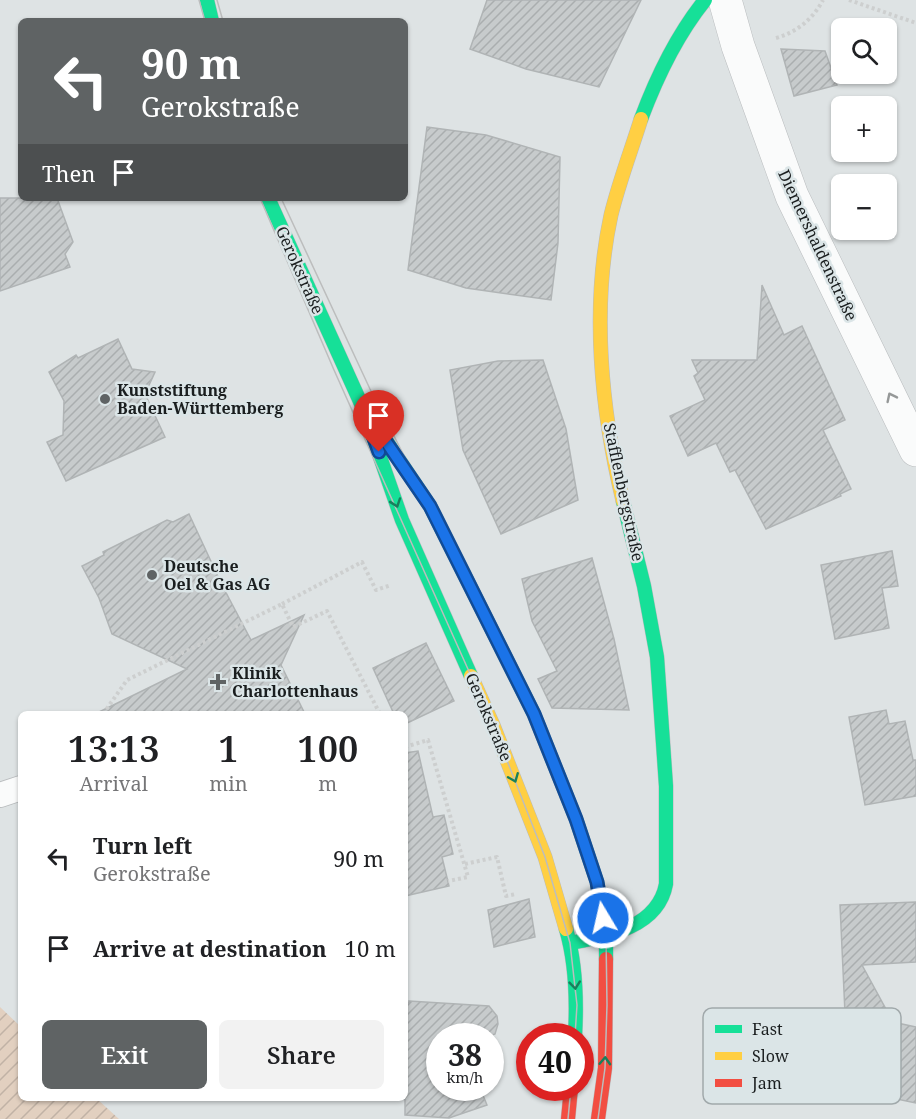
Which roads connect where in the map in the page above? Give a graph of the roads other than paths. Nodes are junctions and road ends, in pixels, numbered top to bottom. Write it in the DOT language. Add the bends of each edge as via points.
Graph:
graph roads {
  1 [pos="207,0"];
  2 [pos="705,0"];
  3 [pos="725,0"];
  4 [pos="211,18"];
  5 [pos="269,201"];
  6 [pos="363,408"];
  7 [pos="916,450"];
  8 [pos="18,789"];
  9 [pos="0,795"];
  10 [pos="606,936"];
  11 [pos="570,944"];
  12 [pos="576,1023"];
  13 [pos="570,1101"];
  14 [pos="568,1119"];
  15 [pos="598,1119"];
  1 -- 4 [label="street"];
  2 -- 10 [label="street, Stafflenbergstraße" via="677,38 640,120 614,206 605,258 603,342 608,417 615,466 653,629 666,791 667,856 663,897 650,916"];
  7 -- 3 [label="street, Diemershaldenstraße, one-way" via="792,196"];
  5 -- 6 [label="street, Gerokstraße"];
  6 -- 10 [label="street, Gerokstraße" via="430,506 534,714 597,882"];
  6 -- 11 [label="street, Gerokstraße, one-way" via="402,520 494,725 545,857"];
  8 -- 9 [label="lane"];
  10 -- 11 [label="street, Stafflenbergstraße"];
  15 -- 10 [label="street, Gerokstraße, one-way" via="605,1057"];
  11 -- 12 [label="street, Gerokstraße, one-way"];
  13 -- 14 [label="street"];
}
